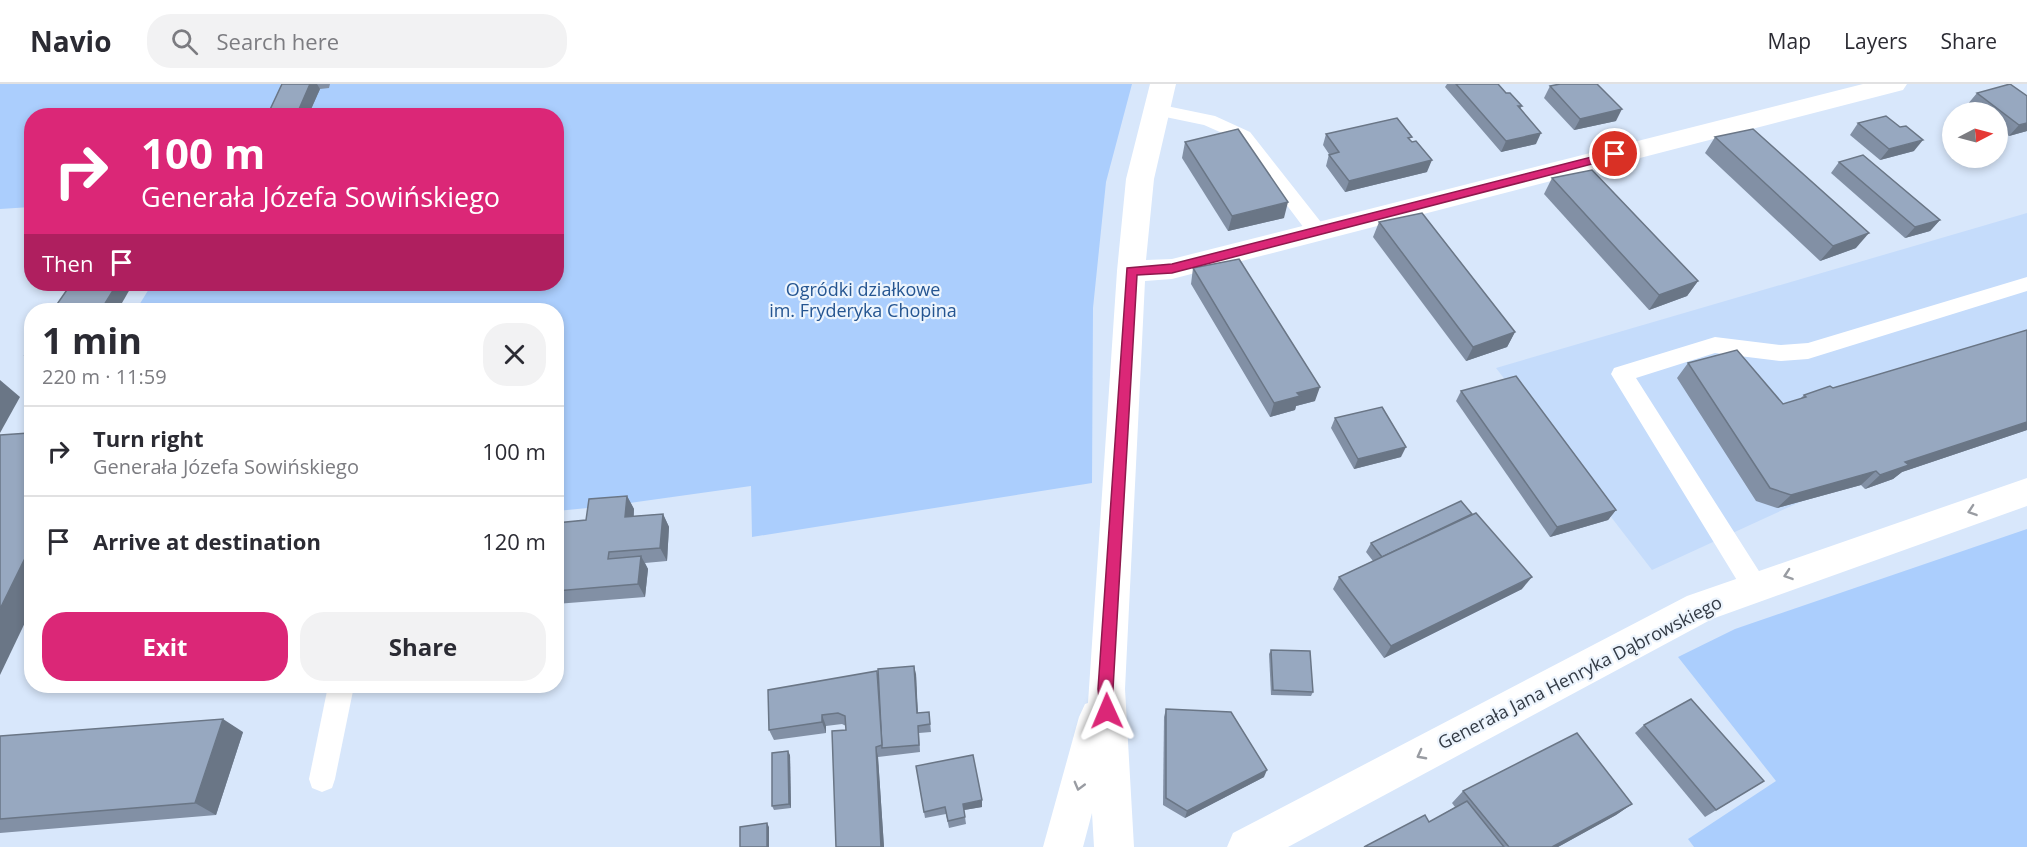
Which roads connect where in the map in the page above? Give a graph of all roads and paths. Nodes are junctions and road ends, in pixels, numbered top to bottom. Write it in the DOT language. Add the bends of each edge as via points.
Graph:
graph roads {
  1 [pos="1894,84"];
  2 [pos="1160,97"];
  3 [pos="1317,231"];
  4 [pos="1131,271"];
  5 [pos="2027,284"];
  6 [pos="2027,492"];
  7 [pos="1755,587"];
  8 [pos="1106,689"];
  9 [pos="340,693"];
  10 [pos="322,778"];
  11 [pos="1063,847"];
  12 [pos="1113,847"];
  13 [pos="1247,847"];
  1 -- 3 [label="street"];
  2 -- 3 [label="lane" via="1244,136"];
  2 -- 4 [label="street" via="1140,179"];
  3 -- 4 [label="street" via="1172,269"];
  4 -- 8 [label="street"];
  5 -- 7 [label="lane" via="1808,351 1781,353 1715,345 1622,374"];
  6 -- 7 [label="street, Generała Jana Henryka Dąbrowskiego, one-way"];
  7 -- 13 [label="street, Generała Jana Henryka Dąbrowskiego, one-way" via="1700,607"];
  8 -- 11 [label="street, one-way"];
  8 -- 12 [label="street"];
  9 -- 10 [label="lane"];
}
